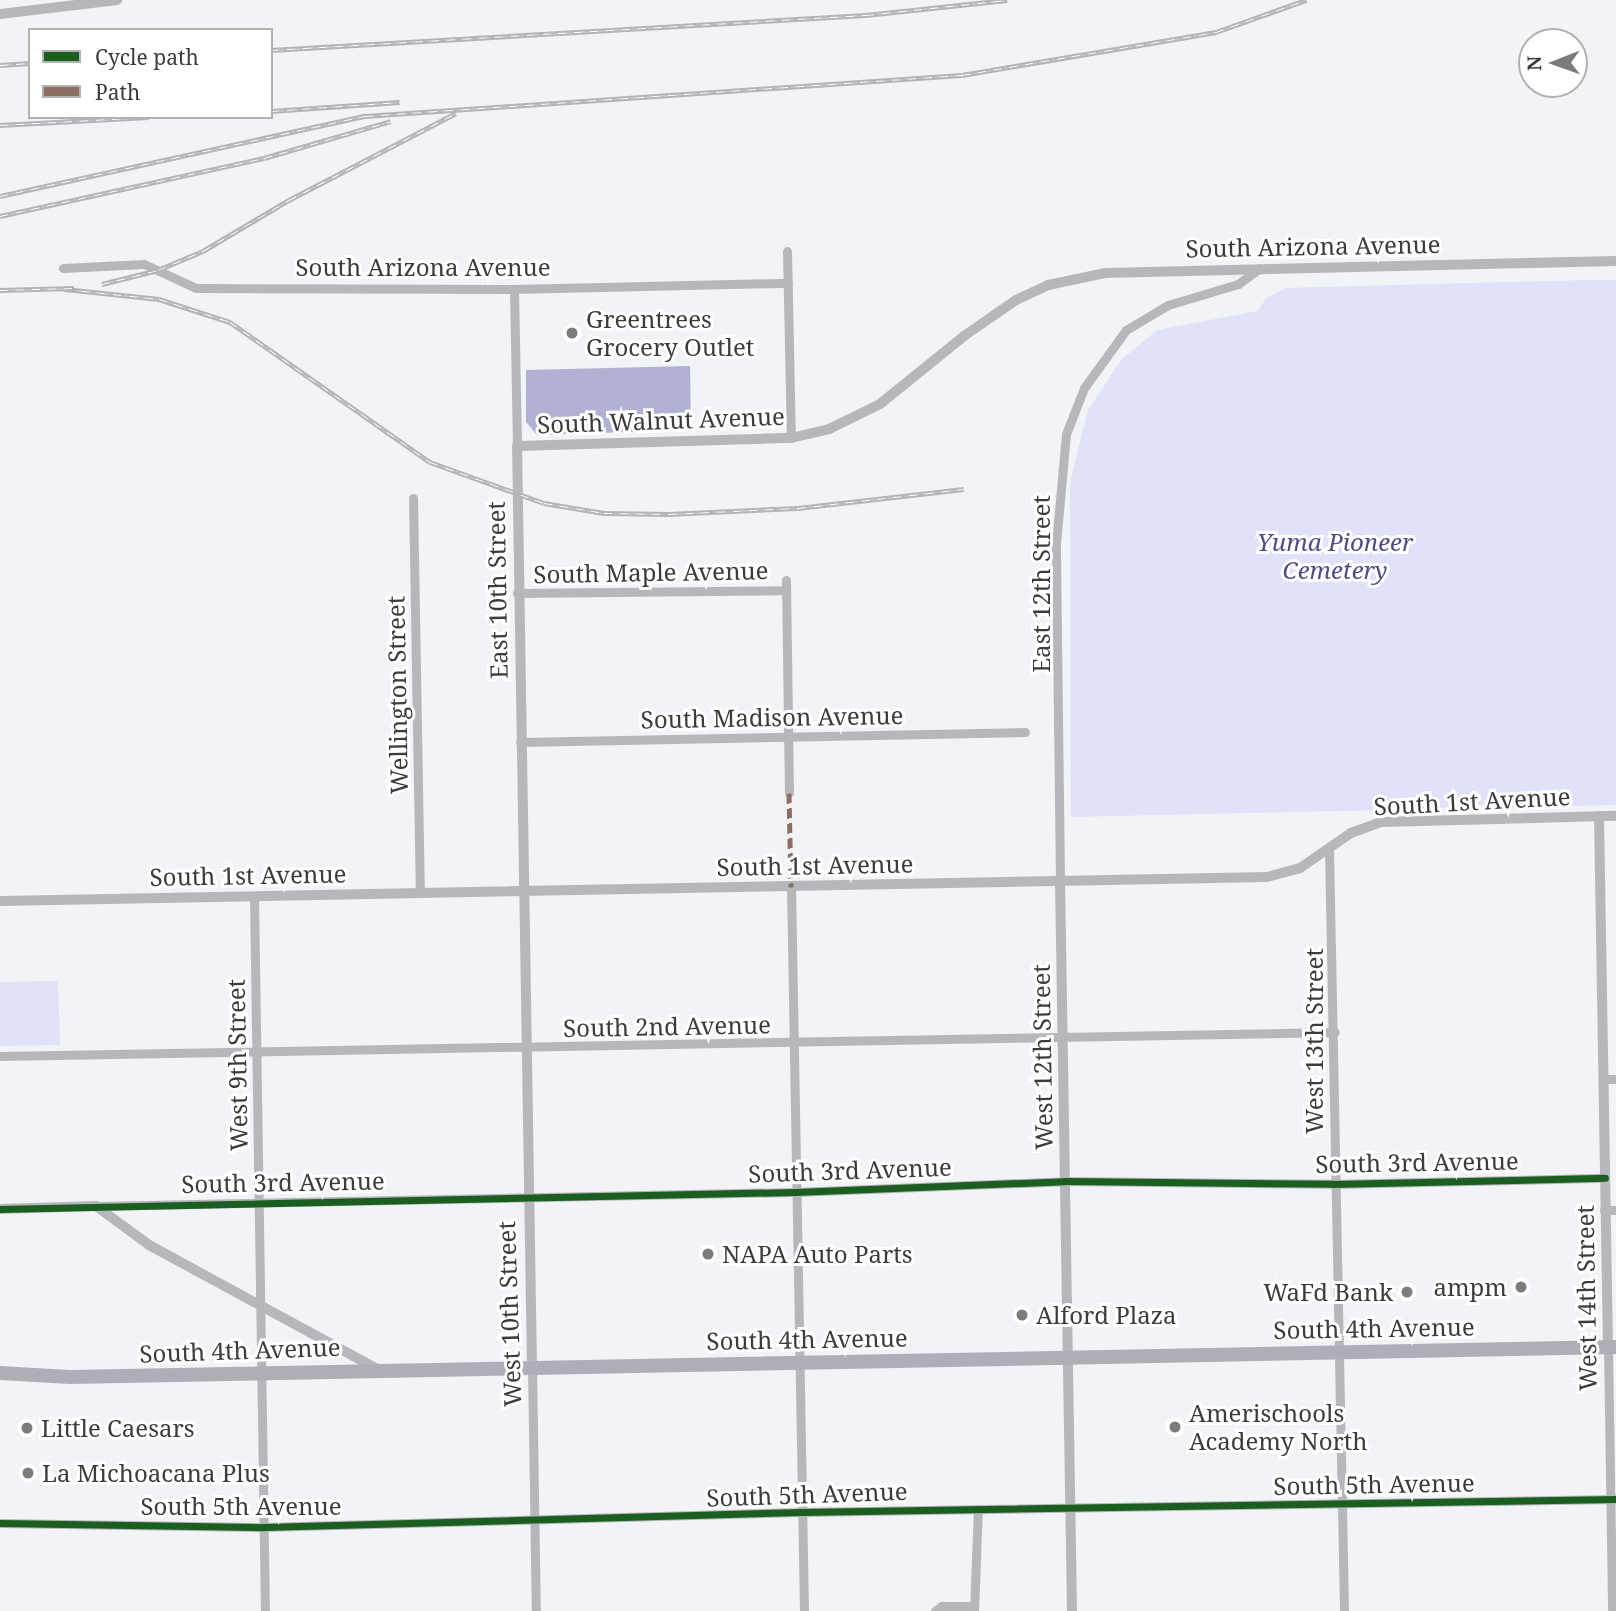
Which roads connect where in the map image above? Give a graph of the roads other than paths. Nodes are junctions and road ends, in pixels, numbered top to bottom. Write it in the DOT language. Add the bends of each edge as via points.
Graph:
graph roads {
  1 [pos="117,0"];
  2 [pos="0,14"];
  3 [pos="787,251"];
  4 [pos="1616,261"];
  5 [pos="63,268"];
  6 [pos="1260,268"];
  7 [pos="788,283"];
  8 [pos="514,289"];
  9 [pos="1016,300"];
  10 [pos="791,438"];
  11 [pos="517,446"];
  12 [pos="413,498"];
  13 [pos="517,593"];
  14 [pos="1025,733"];
  15 [pos="788,736"];
  16 [pos="520,742"];
  17 [pos="789,793"];
  18 [pos="1599,816"];
  19 [pos="1616,816"];
  20 [pos="1329,849"];
  21 [pos="1060,880"];
  22 [pos="791,887"];
  23 [pos="420,891"];
  24 [pos="521,891"];
  25 [pos="254,897"];
  26 [pos="0,901"];
  27 [pos="1335,1032"];
  28 [pos="1062,1037"];
  29 [pos="793,1043"];
  30 [pos="524,1047"];
  31 [pos="256,1051"];
  32 [pos="0,1056"];
  33 [pos="1603,1079"];
  34 [pos="1616,1079"];
  35 [pos="1605,1178"];
  36 [pos="1065,1181"];
  37 [pos="1333,1184"];
  38 [pos="795,1192"];
  39 [pos="526,1198"];
  40 [pos="259,1201"];
  41 [pos="96,1206"];
  42 [pos="0,1209"];
  43 [pos="1610,1210"];
  44 [pos="260,1305"];
  45 [pos="1612,1347"];
  46 [pos="1338,1352"];
  47 [pos="1068,1357"];
  48 [pos="799,1362"];
  49 [pos="532,1367"];
  50 [pos="377,1369"];
  51 [pos="261,1372"];
  52 [pos="0,1373"];
  53 [pos="1613,1499"];
  54 [pos="1340,1503"];
  55 [pos="1070,1508"];
  56 [pos="978,1509"];
  57 [pos="802,1512"];
  58 [pos="0,1523"];
  59 [pos="534,1523"];
  60 [pos="264,1527"];
  61 [pos="974,1608"];
  62 [pos="265,1611"];
  63 [pos="536,1611"];
  64 [pos="804,1611"];
  65 [pos="935,1611"];
  66 [pos="1072,1611"];
  67 [pos="1343,1611"];
  68 [pos="1612,1611"];
  1 -- 2 [label="street"];
  3 -- 7 [label="street"];
  4 -- 6 [label="street, South Arizona Avenue"];
  5 -- 8 [label="street, South Arizona Avenue" via="144,264 196,288"];
  6 -- 9 [label="street, South Arizona Avenue" via="1105,273 1048,285"];
  6 -- 21 [label="street, East 12th Street" via="1238,284 1168,305 1126,330 1084,388 1066,434 1056,544"];
  7 -- 8 [label="street, South Arizona Avenue"];
  7 -- 10 [label="street"];
  8 -- 11 [label="street, East 10th Street"];
  9 -- 10 [label="street, South Walnut Avenue" via="857,419"];
  10 -- 11 [label="street, South Walnut Avenue"];
  11 -- 13 [label="street, East 10th Street"];
  12 -- 23 [label="street, Wellington Street"];
  13 -- 15 [label="street, South Maple Avenue" via="786,585"];
  13 -- 16 [label="street, East 10th Street"];
  14 -- 15 [label="street, South Madison Avenue"];
  15 -- 16 [label="street, South Madison Avenue"];
  15 -- 17 [label="street"];
  16 -- 24 [label="street, East 10th Street"];
  18 -- 19 [label="street, South 1st Avenue"];
  18 -- 20 [label="street, South 1st Avenue" via="1381,822 1358,829"];
  18 -- 33 [label="street, West 14th Street"];
  20 -- 21 [label="street, South 1st Avenue" via="1300,867 1267,877"];
  20 -- 27 [label="street, West 13th Street"];
  21 -- 22 [label="street, South 1st Avenue"];
  21 -- 28 [label="street, West 12th Street"];
  22 -- 24 [label="street, South 1st Avenue"];
  22 -- 29 [label="street"];
  23 -- 24 [label="street, South 1st Avenue"];
  23 -- 25 [label="street, South 1st Avenue"];
  24 -- 30 [label="street, West 10th Street"];
  25 -- 26 [label="street, South 1st Avenue"];
  25 -- 31 [label="street, West 9th Street"];
  27 -- 28 [label="street, South 2nd Avenue"];
  27 -- 37 [label="street, West 13th Street"];
  28 -- 29 [label="street, South 2nd Avenue"];
  28 -- 36 [label="street, West 12th Street"];
  29 -- 30 [label="street, South 2nd Avenue"];
  29 -- 38 [label="street"];
  30 -- 31 [label="street, South 2nd Avenue"];
  30 -- 39 [label="street, West 10th Street"];
  31 -- 32 [label="street, South 2nd Avenue"];
  31 -- 40 [label="street, West 9th Street"];
  33 -- 34 [label="street"];
  33 -- 35 [label="street, West 14th Street"];
  35 -- 37 [label="street, South 3rd Avenue"];
  35 -- 43 [label="street, West 14th Street"];
  36 -- 37 [label="street, South 3rd Avenue"];
  36 -- 38 [label="street, South 3rd Avenue"];
  36 -- 47 [label="street, West 12th Street"];
  37 -- 46 [label="street, West 13th Street"];
  38 -- 39 [label="street, South 3rd Avenue"];
  38 -- 48 [label="street"];
  39 -- 40 [label="street, South 3rd Avenue"];
  39 -- 49 [label="street, West 10th Street"];
  40 -- 41 [label="street, South 3rd Avenue"];
  40 -- 44 [label="street, West 9th Street"];
  41 -- 42 [label="street"];
  41 -- 44 [label="street" via="139,1239"];
  43 -- 45 [label="street, West 14th Street"];
  44 -- 50 [label="street"];
  44 -- 51 [label="street, West 9th Street"];
  45 -- 46 [label="main road, South 4th Avenue"];
  45 -- 53 [label="street, West 14th Street"];
  46 -- 47 [label="main road, South 4th Avenue"];
  46 -- 54 [label="street, West 13th Street"];
  47 -- 48 [label="main road, South 4th Avenue"];
  47 -- 55 [label="street, West 12th Street"];
  48 -- 49 [label="main road, South 4th Avenue"];
  48 -- 57 [label="street"];
  49 -- 50 [label="main road, South 4th Avenue"];
  49 -- 59 [label="street, West 10th Street"];
  50 -- 51 [label="main road, South 4th Avenue"];
  51 -- 52 [label="main road, South 4th Avenue" via="70,1377"];
  51 -- 60 [label="street, West 9th Street"];
  53 -- 54 [label="street, South 5th Avenue"];
  53 -- 68 [label="street, West 14th Street"];
  54 -- 55 [label="street, South 5th Avenue"];
  54 -- 67 [label="street, West 13th Street"];
  55 -- 56 [label="street, South 5th Avenue"];
  55 -- 66 [label="street, West 12th Street"];
  56 -- 57 [label="street, South 5th Avenue"];
  56 -- 61 [label="street"];
  57 -- 59 [label="street, South 5th Avenue"];
  57 -- 64 [label="street"];
  58 -- 60 [label="street, South 5th Avenue"];
  59 -- 60 [label="street, South 5th Avenue"];
  59 -- 63 [label="street, West 10th Street"];
  60 -- 62 [label="street, West 9th Street"];
  61 -- 65 [label="street" via="942,1606"];
}
